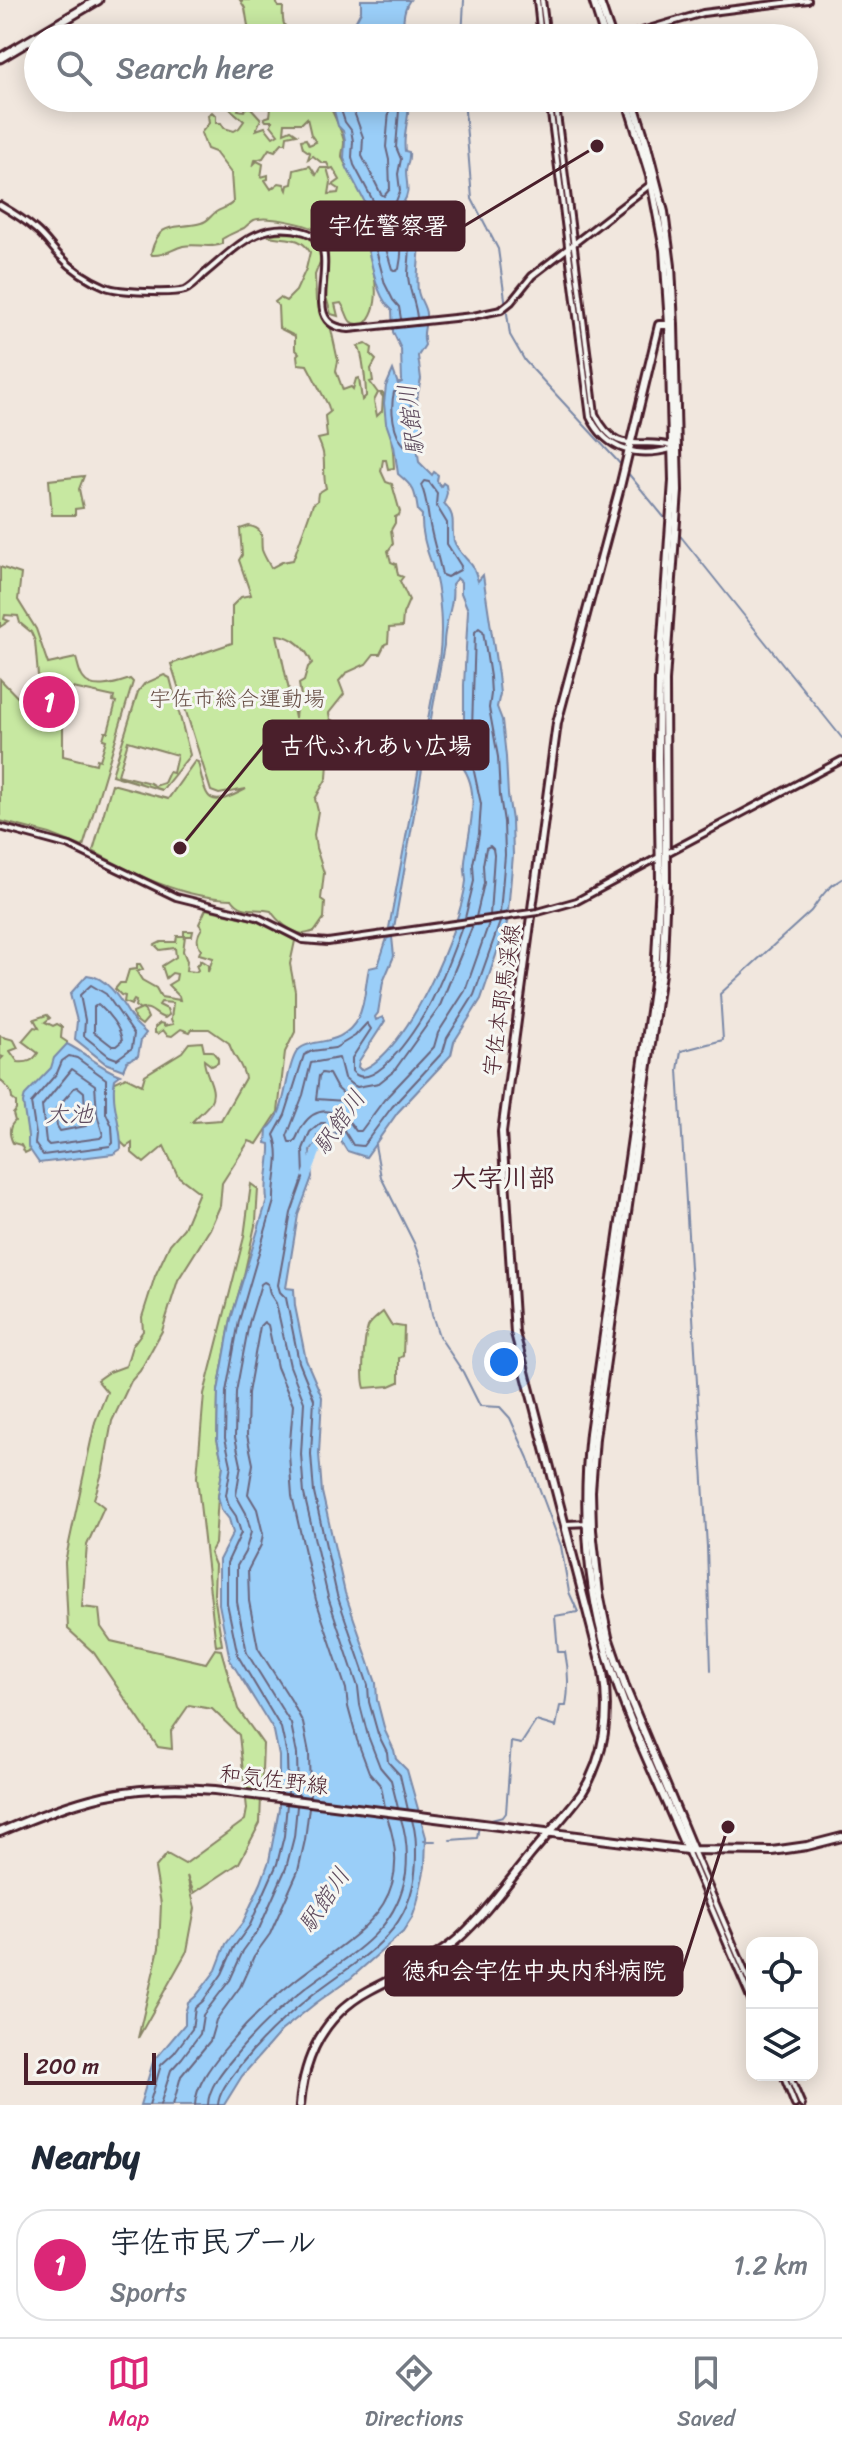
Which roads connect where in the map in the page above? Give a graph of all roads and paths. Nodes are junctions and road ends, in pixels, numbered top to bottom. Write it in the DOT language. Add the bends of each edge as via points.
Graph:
graph roads {
  1 [pos="98,0"];
  2 [pos="540,0"];
  3 [pos="596,0"];
  4 [pos="808,0"];
  5 [pos="57,24"];
  6 [pos="543,24"];
  7 [pos="602,24"];
  8 [pos="606,24"];
  9 [pos="666,24"];
  10 [pos="24,44"];
  11 [pos="0,58"];
  12 [pos="554,112"];
  13 [pos="631,112"];
  14 [pos="636,112"];
  15 [pos="654,183"];
  16 [pos="0,205"];
  17 [pos="570,245"];
  18 [pos="672,324"];
  19 [pos="673,447"];
  20 [pos="629,448"];
  21 [pos="842,760"];
  22 [pos="0,827"];
  23 [pos="663,855"];
  24 [pos="588,1523"];
  25 [pos="564,1524"];
  26 [pos="623,1690"];
  27 [pos="606,1692"];
  28 [pos="0,1832"];
  29 [pos="549,1832"];
  30 [pos="842,1837"];
  31 [pos="690,1850"];
  32 [pos="746,1975"];
  33 [pos="746,1987"];
  34 [pos="785,2081"];
  35 [pos="792,2081"];
  36 [pos="300,2105"];
  37 [pos="795,2105"];
  38 [pos="802,2105"];
  1 -- 5 [label="highway"];
  2 -- 6 [label="street"];
  3 -- 7 [label="main road"];
  3 -- 8 [label="main road"];
  4 -- 9 [label="street" via="703,13"];
  10 -- 11 [label="highway"];
  12 -- 17 [label="street"];
  13 -- 15 [label="main road"];
  14 -- 15 [label="main road"];
  15 -- 17 [label="street"];
  15 -- 18 [label="main road" via="668,241"];
  16 -- 17 [label="street" via="34,228 76,269 124,291 184,290 258,232 305,232 317,238 325,252 325,316 335,327 349,329 494,313"];
  17 -- 20 [label="street" via="594,411 614,438"];
  18 -- 19 [label="main road"];
  18 -- 20 [label="main road, 宇佐本耶馬渓線" via="659,325"];
  18 -- 23 [label="main road" via="678,491 664,689"];
  19 -- 20 [label="street"];
  19 -- 23 [label="main road" via="658,708"];
  20 -- 25 [label="main road, 宇佐本耶馬渓線" via="555,734 502,1125 514,1328"];
  21 -- 23 [label="street"];
  22 -- 23 [label="street, bridge" via="70,846 176,897 257,917 303,940 328,942 538,912 577,901"];
  23 -- 24 [label="main road" via="655,976 590,1433"];
  24 -- 25 [label="street"];
  24 -- 26 [label="main road" via="594,1599"];
  25 -- 27 [label="main road, 宇佐本耶馬渓線"];
  26 -- 27 [label="main road"];
  26 -- 31 [label="main road"];
  27 -- 29 [label="main road, 宇佐本耶馬渓線" via="605,1727 594,1771"];
  28 -- 29 [label="main road, 和気佐野線" via="69,1804 124,1791 185,1788"];
  29 -- 31 [label="main road"];
  29 -- 36 [label="main road, 宇佐本耶馬渓線" via="493,1903 453,1943 363,1994 333,2019 308,2060"];
  30 -- 31 [label="main road" via="765,1851"];
  31 -- 32 [label="street"];
  31 -- 33 [label="street"];
  34 -- 37 [label="street"];
  35 -- 38 [label="street"];
}
